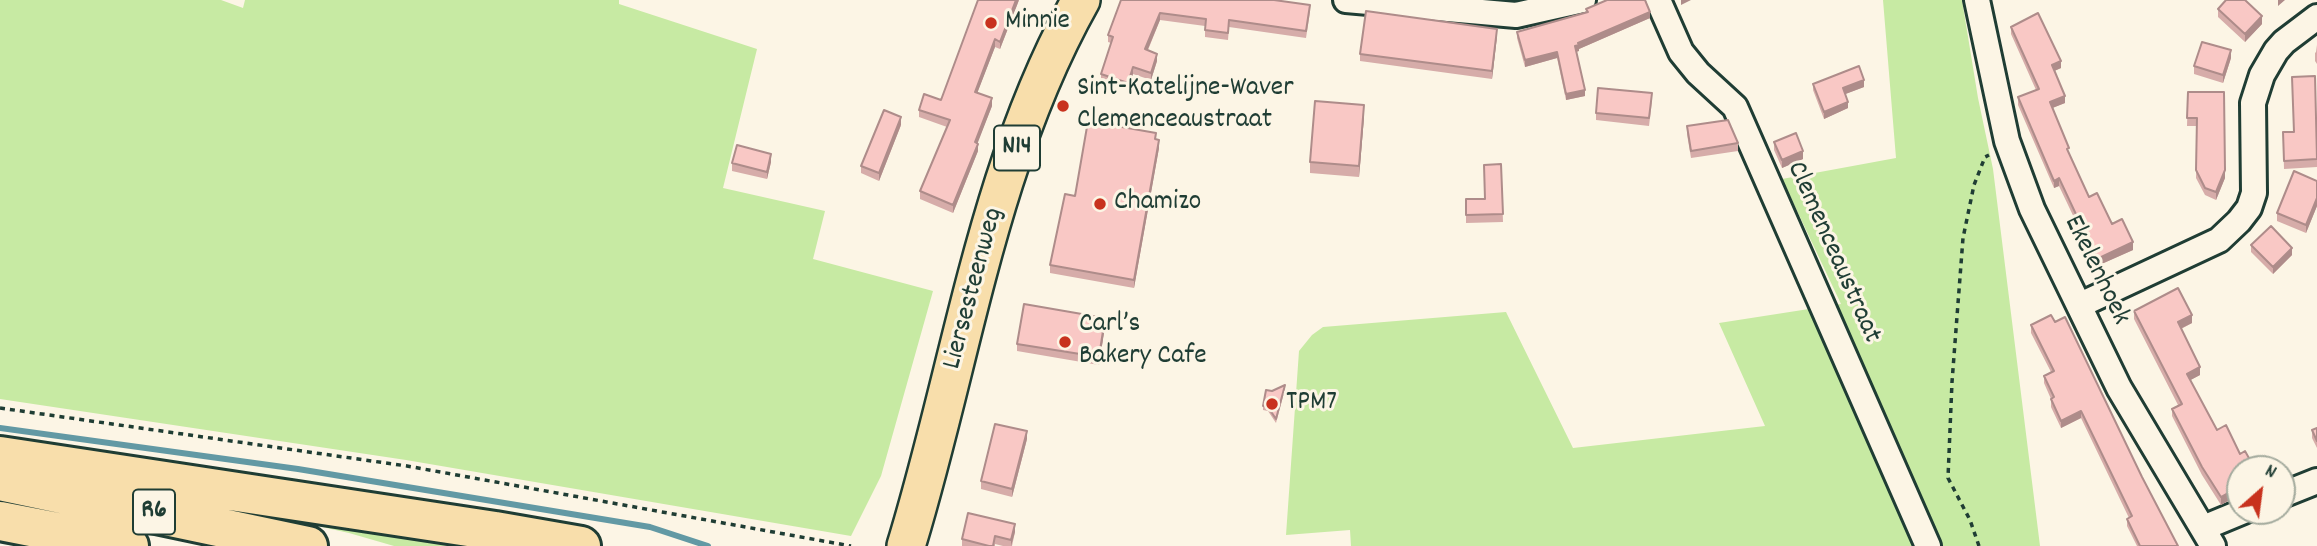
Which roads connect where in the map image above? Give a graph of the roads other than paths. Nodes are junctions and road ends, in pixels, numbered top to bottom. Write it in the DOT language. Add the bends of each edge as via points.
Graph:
graph roads {
  1 [pos="1081,0"];
  2 [pos="1346,0"];
  3 [pos="1583,0"];
  4 [pos="1658,0"];
  5 [pos="1977,0"];
  6 [pos="2317,18"];
  7 [pos="2080,305"];
  8 [pos="0,456"];
  9 [pos="0,481"];
  10 [pos="2317,481"];
  11 [pos="2296,489"];
  12 [pos="0,522"];
  13 [pos="2226,524"];
  14 [pos="2208,537"];
  15 [pos="129,546"];
  16 [pos="308,546"];
  17 [pos="581,546"];
  18 [pos="906,546"];
  19 [pos="1928,546"];
  1 -- 18 [label="main road, Liersesteenweg / N14" via="1056,47 994,213"];
  2 -- 3 [label="street" via="1516,15"];
  4 -- 19 [label="street, Clemenceaustraat" via="1681,52 1735,107"];
  5 -- 7 [label="street, Ekelenhoek" via="2007,141 2032,209"];
  6 -- 7 [label="street" via="2284,42 2262,75 2253,103 2254,193 2239,221 2219,240"];
  7 -- 14 [label="street, Ekelenhoek" via="2119,388"];
  8 -- 17 [label="highway"];
  9 -- 16 [label="highway, R6"];
  10 -- 11 [label="street"];
  12 -- 15 [label="highway, R6"];
  13 -- 14 [label="street"];
}
